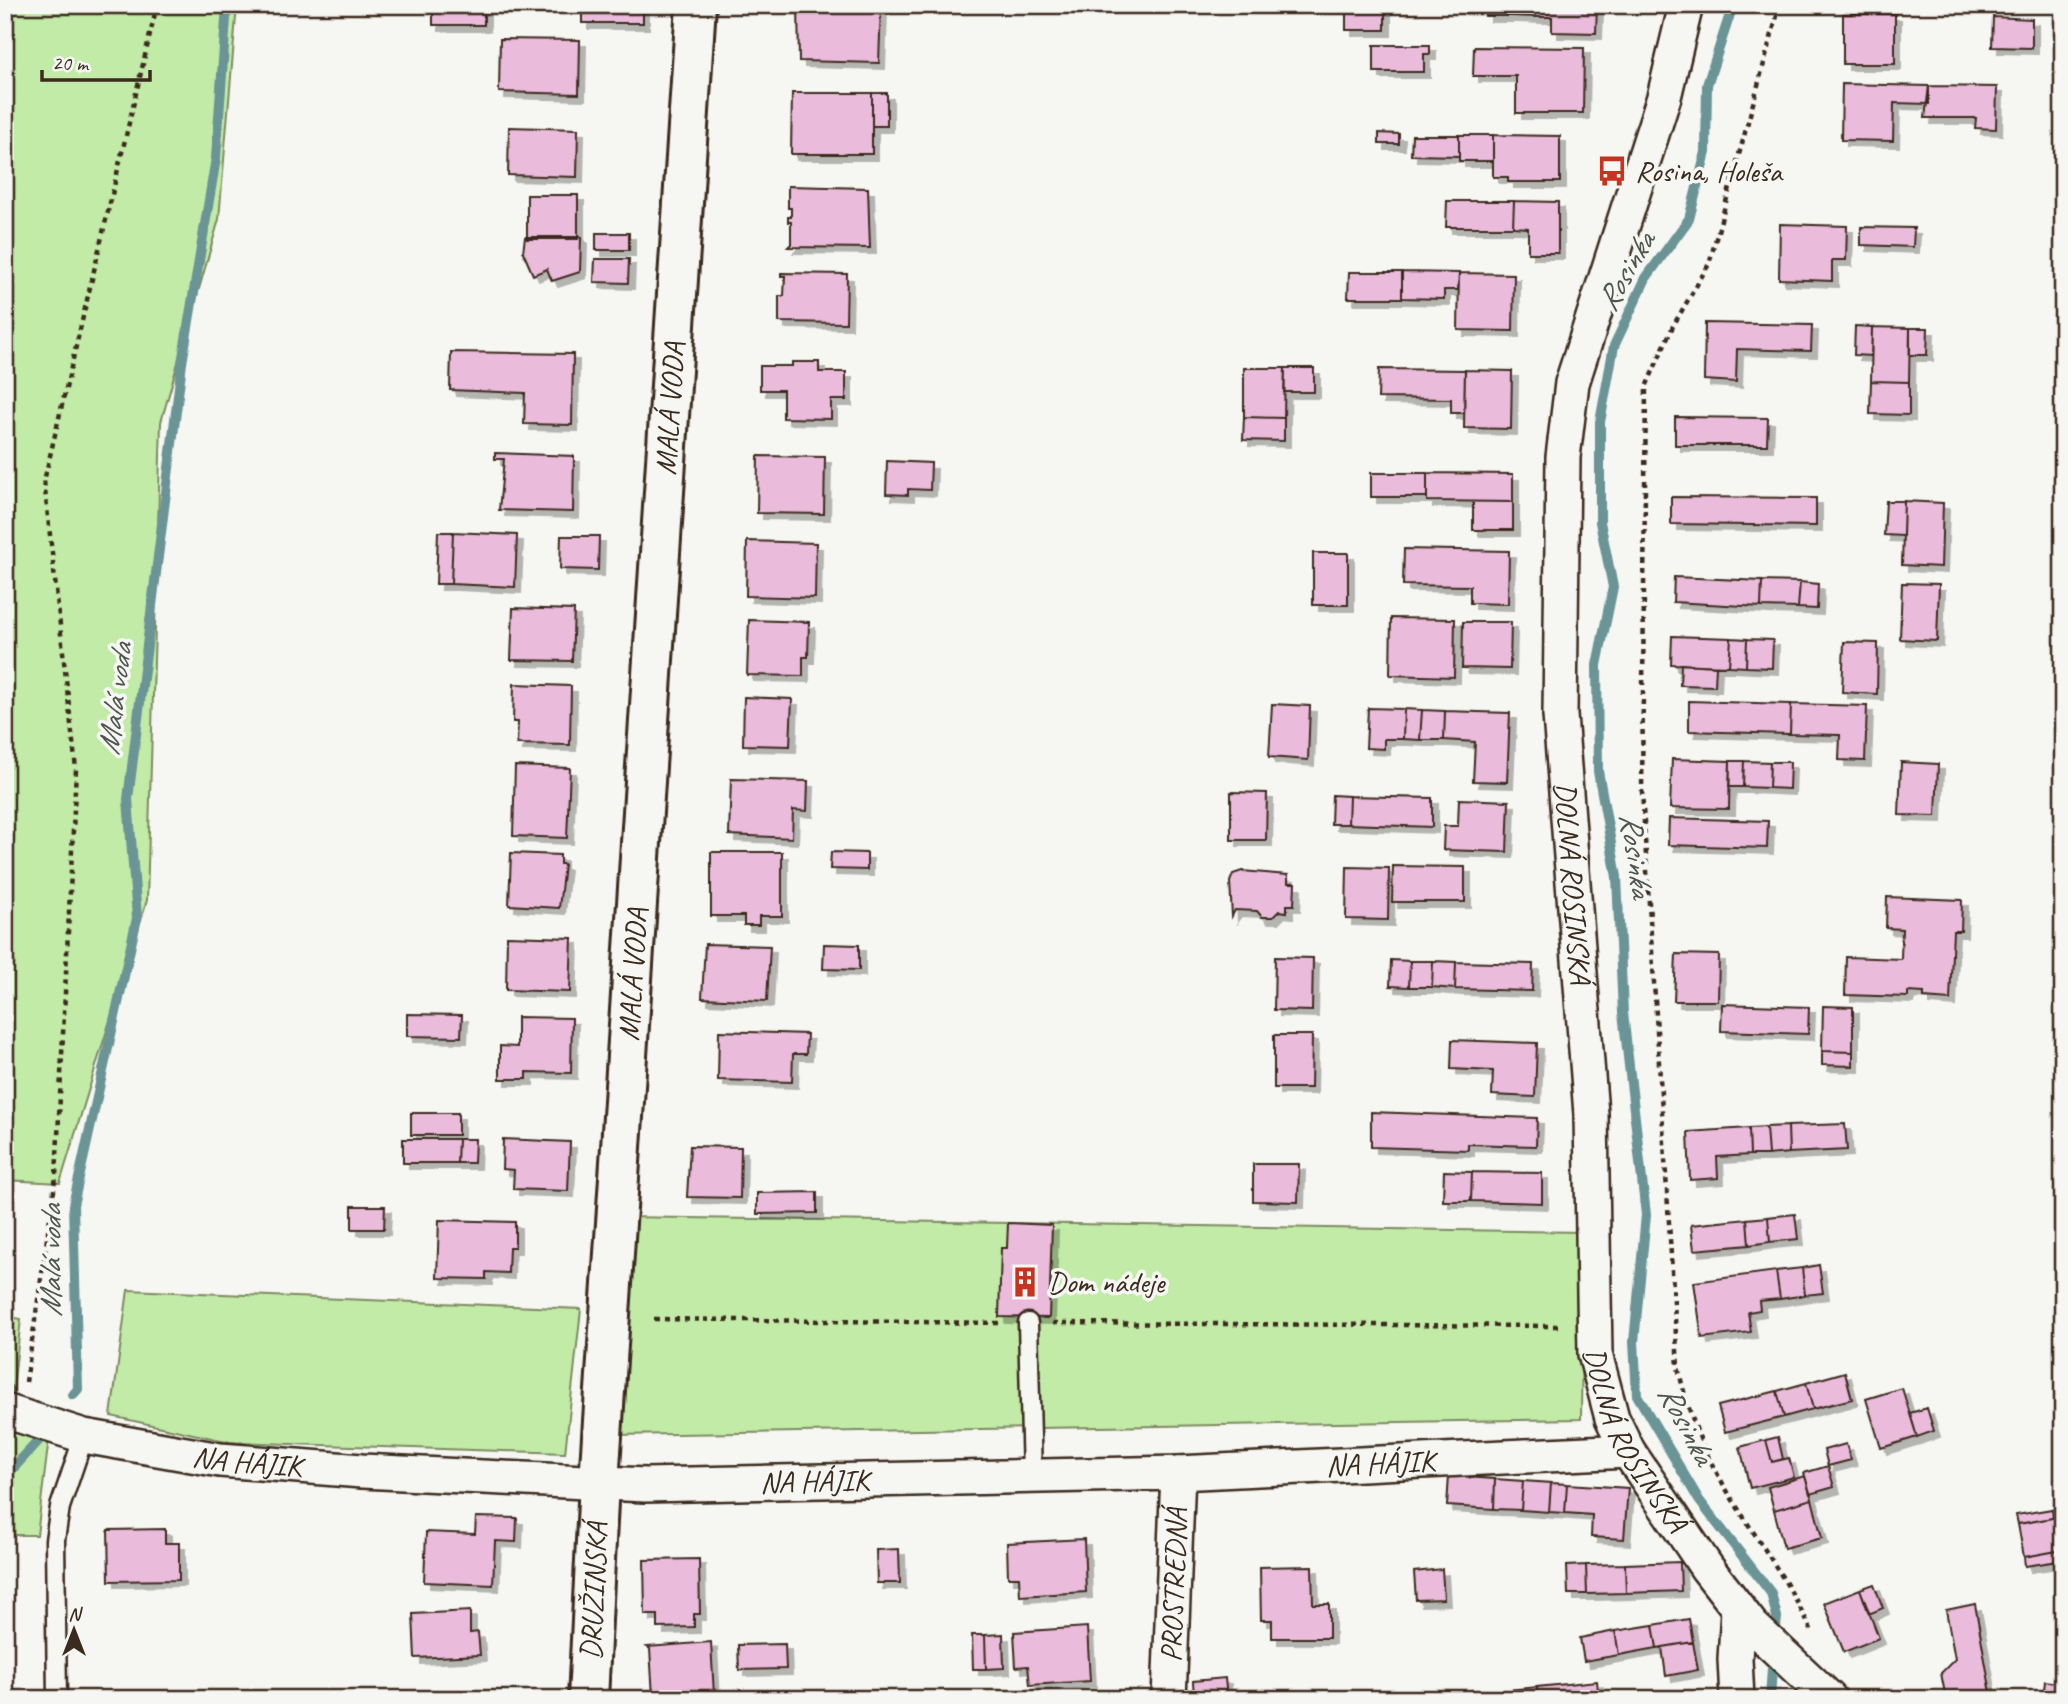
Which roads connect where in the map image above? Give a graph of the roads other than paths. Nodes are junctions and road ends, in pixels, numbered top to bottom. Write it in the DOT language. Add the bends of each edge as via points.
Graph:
graph roads {
  1 [pos="696,5"];
  2 [pos="1686,5"];
  3 [pos="1028,1323"];
  4 [pos="13,1412"];
  5 [pos="84,1436"];
  6 [pos="1628,1451"];
  7 [pos="1178,1473"];
  8 [pos="1032,1476"];
  9 [pos="599,1482"];
  10 [pos="1745,1618"];
  11 [pos="1812,1682"];
  12 [pos="57,1699"];
  13 [pos="588,1699"];
  14 [pos="1169,1699"];
  15 [pos="1737,1699"];
  1 -- 9 [label="street, MALÁ VODA"];
  2 -- 6 [label="street, DOLNÁ ROSINSKÁ" via="1664,97 1572,383 1563,457 1560,715 1591,1114 1595,1327 1601,1384"];
  3 -- 8 [label="lane"];
  4 -- 5 [label="street, NA HÁJIK"];
  5 -- 9 [label="street, NA HÁJIK" via="220,1460 362,1472"];
  5 -- 12 [label="lane" via="60,1507 55,1540"];
  6 -- 7 [label="street, NA HÁJIK"];
  6 -- 10 [label="street, DOLNÁ ROSINSKÁ"];
  7 -- 8 [label="street, NA HÁJIK"];
  7 -- 14 [label="street, PROSTREDNÁ"];
  8 -- 9 [label="street, NA HÁJIK" via="645,1485"];
  9 -- 13 [label="street, DRUŽINSKÁ"];
  10 -- 11 [label="street, DOLNÁ ROSINSKÁ"];
  10 -- 15 [label="street" via="1735,1659"];
}
